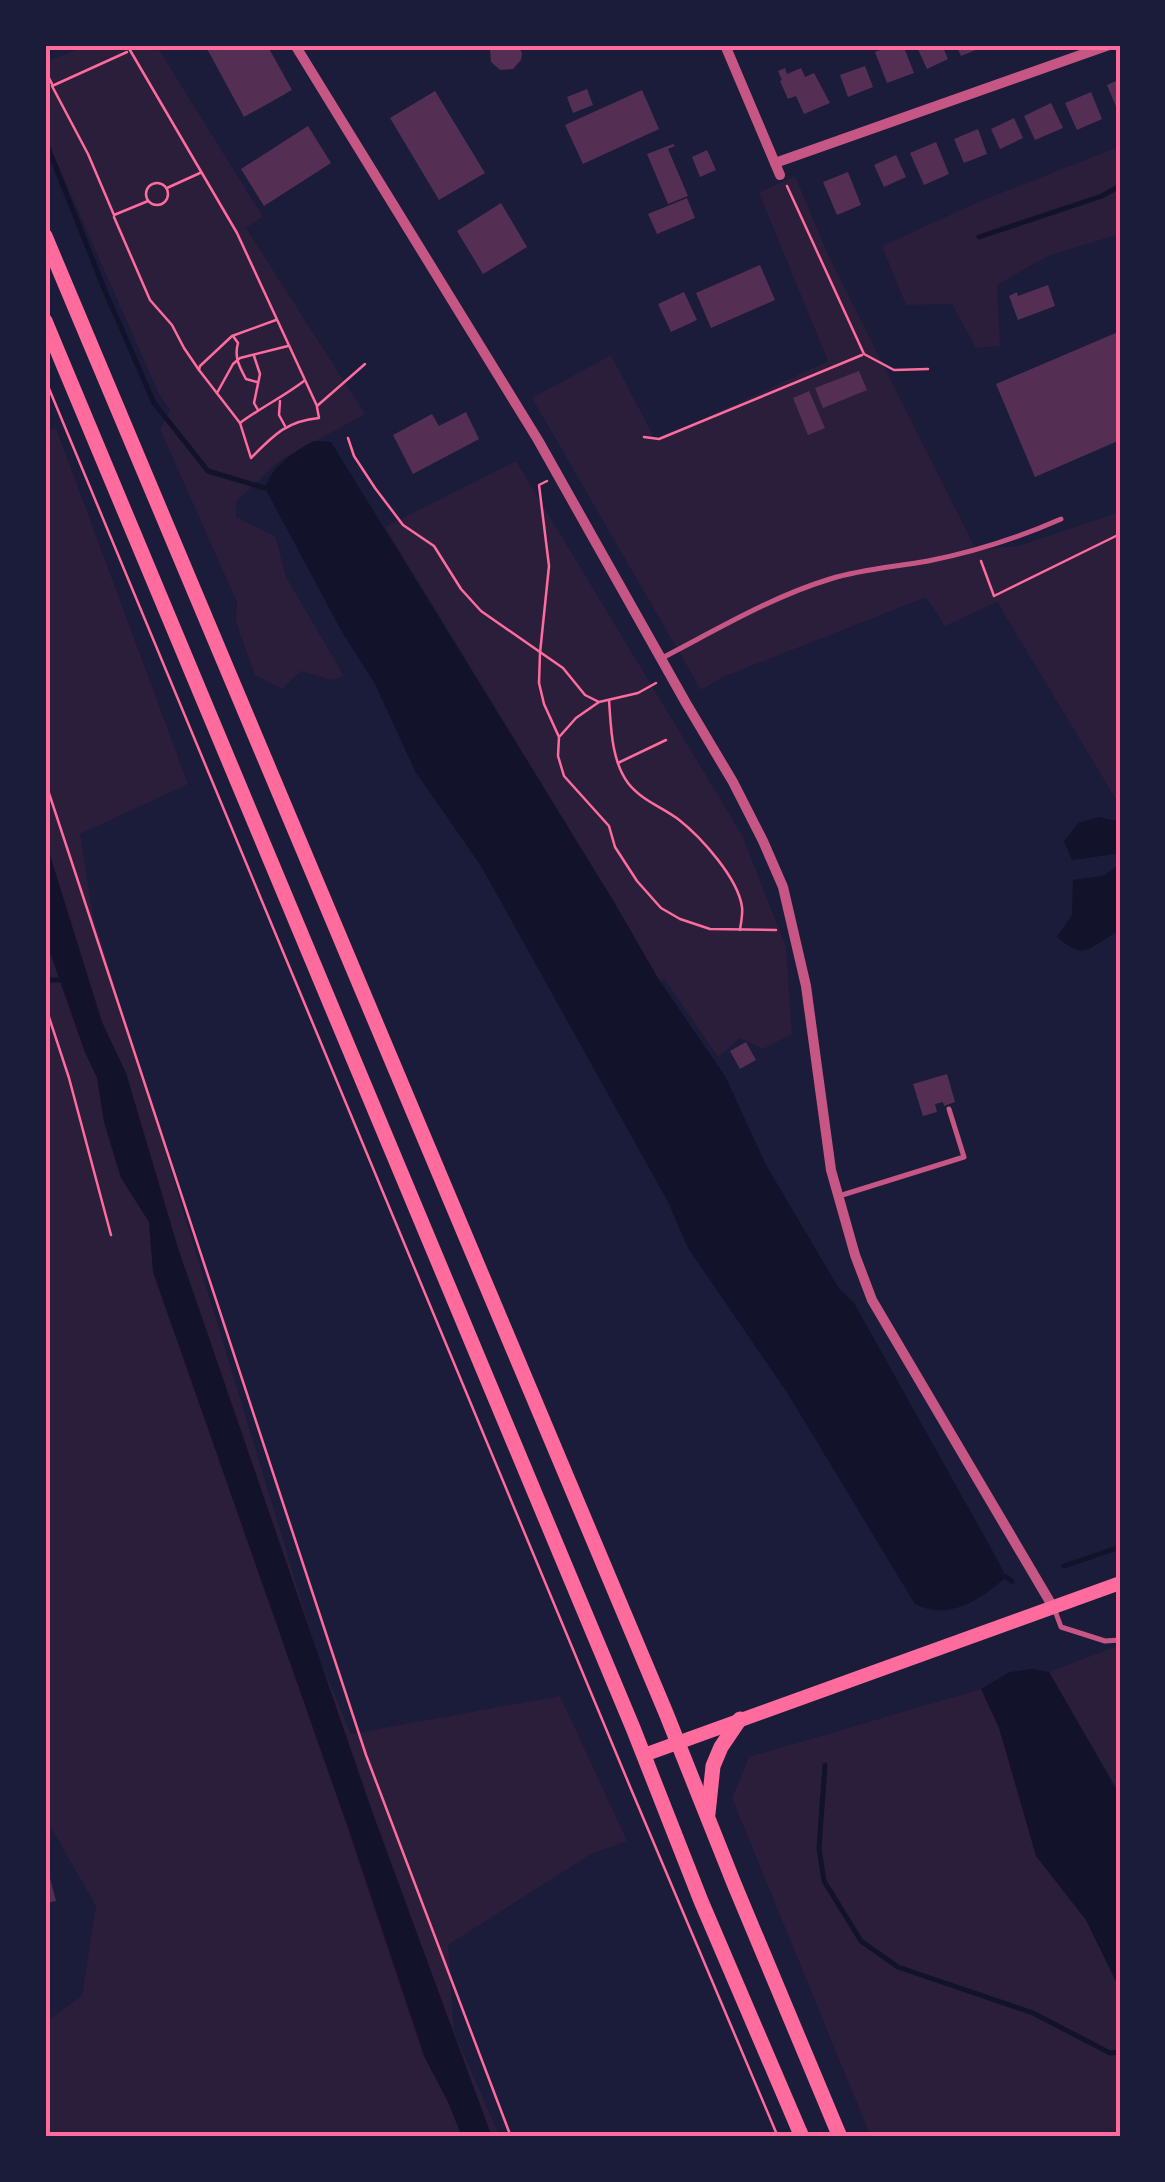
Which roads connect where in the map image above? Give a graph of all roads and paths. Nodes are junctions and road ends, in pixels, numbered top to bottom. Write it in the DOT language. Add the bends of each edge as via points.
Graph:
graph roads {
  1 [pos="127,45"];
  2 [pos="295,45"];
  3 [pos="724,45"];
  4 [pos="1109,45"];
  5 [pos="130,51"];
  6 [pos="45,70"];
  7 [pos="52,86"];
  8 [pos="776,163"];
  9 [pos="202,173"];
  10 [pos="780,175"];
  11 [pos="167,188"];
  12 [pos="148,201"];
  13 [pos="114,215"];
  14 [pos="45,236"];
  15 [pos="277,319"];
  16 [pos="45,322"];
  17 [pos="232,336"];
  18 [pos="289,345"];
  19 [pos="864,354"];
  20 [pos="254,355"];
  21 [pos="236,361"];
  22 [pos="365,364"];
  23 [pos="928,369"];
  24 [pos="200,370"];
  25 [pos="45,379"];
  26 [pos="305,380"];
  27 [pos="257,382"];
  28 [pos="216,394"];
  29 [pos="280,399"];
  30 [pos="317,406"];
  31 [pos="258,410"];
  32 [pos="240,423"];
  33 [pos="286,427"];
  34 [pos="644,437"];
  35 [pos="348,438"];
  36 [pos="558,474"];
  37 [pos="1061,519"];
  38 [pos="1120,534"];
  39 [pos="976,550"];
  40 [pos="540,653"];
  41 [pos="662,658"];
  42 [pos="670,674"];
  43 [pos="609,700"];
  44 [pos="598,702"];
  45 [pos="559,737"];
  46 [pos="666,740"];
  47 [pos="618,763"];
  48 [pos="45,781"];
  49 [pos="793,930"];
  50 [pos="739,931"];
  51 [pos="45,1004"];
  52 [pos="948,1109"];
  53 [pos="839,1196"];
  54 [pos="112,1235"];
  55 [pos="1120,1583"];
  56 [pos="1053,1607"];
  57 [pos="1120,1640"];
  58 [pos="740,1719"];
  59 [pos="678,1740"];
  60 [pos="644,1754"];
  61 [pos="708,1818"];
  62 [pos="511,2137"];
  63 [pos="778,2137"];
  64 [pos="802,2137"];
  65 [pos="840,2137"];
  1 -- 5 [label="path"];
  2 -- 36 [label="street"];
  3 -- 8 [label="street"];
  4 -- 8 [label="street"];
  5 -- 7 [label="path"];
  5 -- 9 [label="path"];
  6 -- 7 [label="path"];
  7 -- 13 [label="path"];
  8 -- 10 [label="street"];
  9 -- 11 [label="path"];
  9 -- 15 [label="path"];
  10 -- 19 [label="path"];
  11 -- 12 [label="path" via="162,204"];
  11 -- 12 [label="path" via="151,185"];
  12 -- 13 [label="path"];
  13 -- 24 [label="path" via="150,300"];
  14 -- 59 [label="main road"];
  15 -- 17 [label="path"];
  15 -- 18 [label="path"];
  16 -- 60 [label="main road"];
  17 -- 21 [label="path"];
  17 -- 24 [label="path"];
  18 -- 20 [label="path"];
  18 -- 26 [label="path"];
  19 -- 23 [label="path" via="894,370"];
  19 -- 34 [label="path" via="659,440"];
  20 -- 21 [label="path"];
  20 -- 27 [label="path"];
  21 -- 27 [label="path" via="246,379"];
  21 -- 28 [label="path"];
  22 -- 30 [label="path"];
  24 -- 28 [label="path"];
  25 -- 63 [label="path"];
  26 -- 29 [label="path"];
  26 -- 30 [label="path"];
  27 -- 31 [label="path"];
  28 -- 32 [label="path"];
  29 -- 31 [label="path"];
  29 -- 33 [label="path"];
  30 -- 33 [label="path" via="319,418"];
  31 -- 32 [label="path"];
  32 -- 33 [label="path" via="251,458"];
  35 -- 40 [label="path" via="374,488 403,525 434,546 460,589"];
  36 -- 40 [label="path" via="539,485 549,566"];
  36 -- 41 [label="street"];
  37 -- 39 [label="lane"];
  38 -- 39 [label="path" via="994,596"];
  39 -- 41 [label="lane" via="819,582"];
  40 -- 44 [label="path"];
  40 -- 45 [label="path" via="542,694"];
  41 -- 42 [label="street"];
  42 -- 43 [label="path"];
  42 -- 49 [label="street" via="763,841"];
  43 -- 44 [label="path"];
  43 -- 47 [label="path"];
  44 -- 45 [label="path"];
  45 -- 50 [label="path" via="564,776 609,826 626,864 661,908 710,929"];
  46 -- 47 [label="path"];
  47 -- 50 [label="path" via="628,784 710,850 740,897"];
  48 -- 62 [label="path" via="366,1754"];
  49 -- 50 [label="path"];
  49 -- 53 [label="street"];
  51 -- 54 [label="path"];
  52 -- 53 [label="lane" via="964,1156"];
  53 -- 56 [label="street" via="872,1300"];
  55 -- 56 [label="main road"];
  56 -- 57 [label="lane" via="1061,1627"];
  56 -- 58 [label="main road"];
  58 -- 59 [label="main road"];
  58 -- 61 [label="main road" via="713,1766"];
  59 -- 60 [label="main road"];
  59 -- 61 [label="main road"];
  60 -- 64 [label="main road"];
  61 -- 65 [label="main road"];
}
